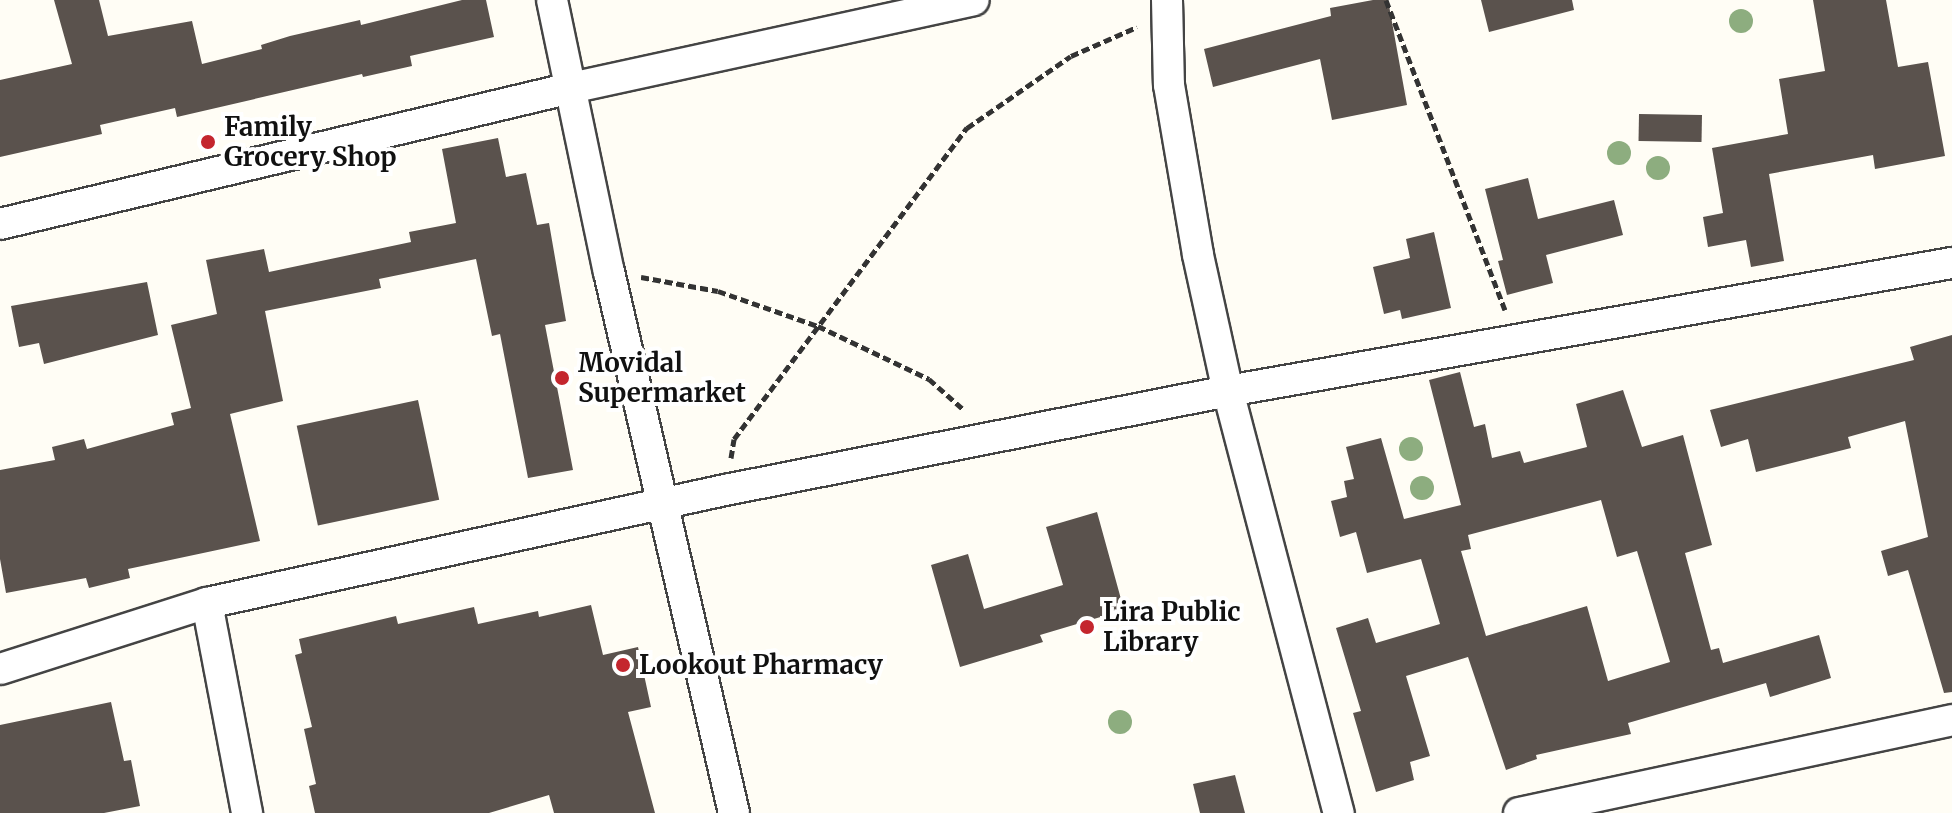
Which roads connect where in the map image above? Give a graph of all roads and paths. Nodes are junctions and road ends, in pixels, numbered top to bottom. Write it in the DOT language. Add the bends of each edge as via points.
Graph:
graph roads {
  1 [pos="552,0"];
  2 [pos="973,0"];
  3 [pos="1386,0"];
  4 [pos="1167,7"];
  5 [pos="571,88"];
  6 [pos="0,224"];
  7 [pos="1952,263"];
  8 [pos="609,272"];
  9 [pos="818,326"];
  10 [pos="1517,341"];
  11 [pos="1228,391"];
  12 [pos="995,437"];
  13 [pos="725,490"];
  14 [pos="663,504"];
  15 [pos="207,603"];
  16 [pos="0,669"];
  17 [pos="1952,720"];
  18 [pos="247,813"];
  19 [pos="734,813"];
  20 [pos="1339,813"];
  21 [pos="1519,813"];
  1 -- 5 [label="street"];
  2 -- 5 [label="street"];
  3 -- 10 [label="path"];
  4 -- 9 [label="path" via="1071,56 967,128"];
  4 -- 11 [label="street" via="1169,85 1179,158"];
  5 -- 6 [label="street"];
  5 -- 8 [label="street"];
  7 -- 10 [label="street"];
  8 -- 9 [label="path" via="718,291"];
  8 -- 14 [label="street"];
  9 -- 12 [label="path" via="929,379"];
  9 -- 13 [label="path" via="734,439"];
  10 -- 11 [label="street"];
  11 -- 12 [label="street"];
  11 -- 20 [label="street"];
  12 -- 13 [label="street"];
  13 -- 14 [label="street"];
  14 -- 15 [label="street"];
  14 -- 19 [label="street"];
  15 -- 16 [label="street"];
  15 -- 18 [label="street"];
  17 -- 21 [label="street"];
}
